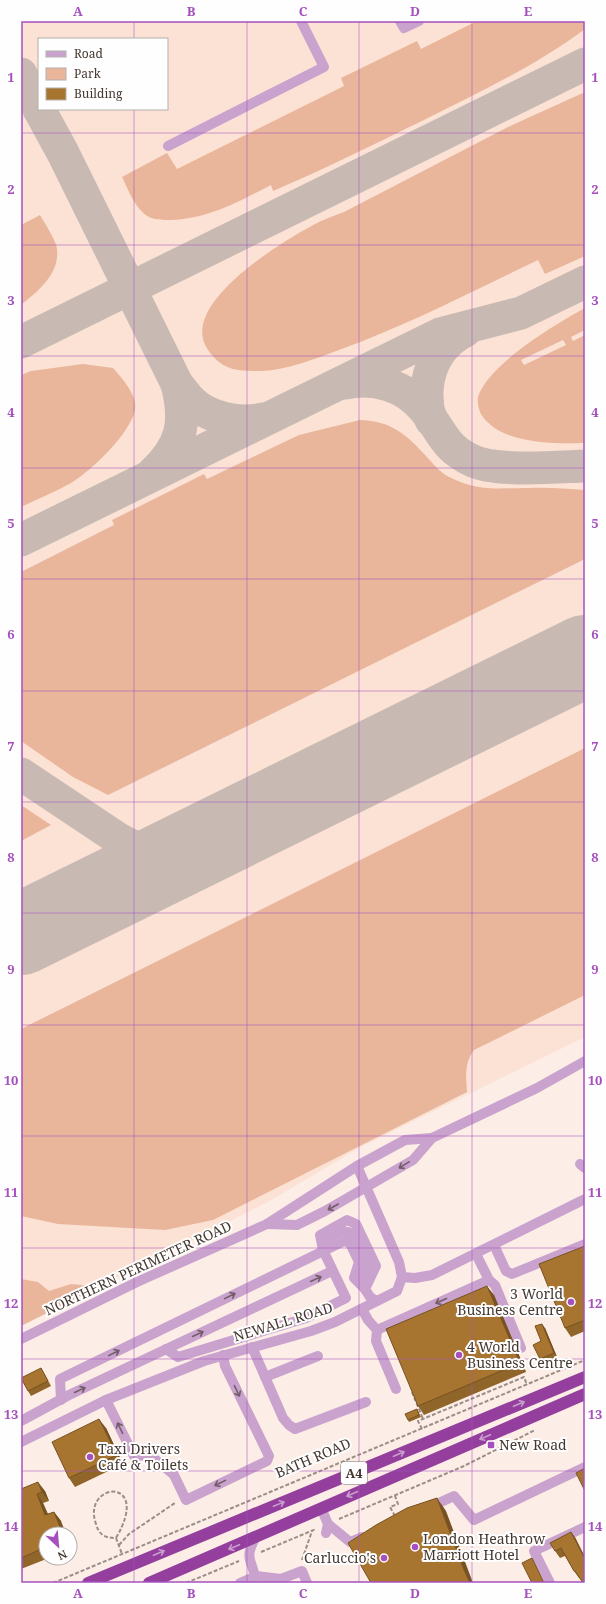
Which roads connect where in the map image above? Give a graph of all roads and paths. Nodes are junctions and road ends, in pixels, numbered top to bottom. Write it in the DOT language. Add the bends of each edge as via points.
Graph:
graph roads {
  1 [pos="301,21"];
  2 [pos="400,21"];
  3 [pos="419,21"];
  4 [pos="168,146"];
  5 [pos="585,1061"];
  6 [pos="432,1138"];
  7 [pos="357,1166"];
  8 [pos="366,1187"];
  9 [pos="585,1199"];
  10 [pos="267,1224"];
  11 [pos="585,1244"];
  12 [pos="322,1246"];
  13 [pos="494,1246"];
  14 [pos="476,1254"];
  15 [pos="332,1271"];
  16 [pos="402,1277"];
  17 [pos="489,1280"];
  18 [pos="365,1289"];
  19 [pos="377,1302"];
  20 [pos="362,1308"];
  21 [pos="377,1330"];
  22 [pos="21,1339"];
  23 [pos="252,1347"];
  24 [pos="522,1348"];
  25 [pos="166,1349"];
  26 [pos="224,1355"];
  27 [pos="318,1356"];
  28 [pos="585,1360"];
  29 [pos="265,1377"];
  30 [pos="585,1377"];
  31 [pos="527,1385"];
  32 [pos="396,1389"];
  33 [pos="412,1391"];
  34 [pos="585,1394"];
  35 [pos="61,1400"];
  36 [pos="106,1400"];
  37 [pos="366,1402"];
  38 [pos="423,1419"];
  39 [pos="21,1421"];
  40 [pos="541,1427"];
  41 [pos="422,1429"];
  42 [pos="21,1442"];
  43 [pos="585,1467"];
  44 [pos="184,1497"];
  45 [pos="321,1508"];
  46 [pos="419,1512"];
  47 [pos="397,1522"];
  48 [pos="585,1527"];
  49 [pos="312,1531"];
  50 [pos="371,1534"];
  51 [pos="256,1537"];
  52 [pos="116,1538"];
  53 [pos="119,1545"];
  54 [pos="122,1553"];
  55 [pos="241,1560"];
  56 [pos="129,1566"];
  57 [pos="297,1573"];
  58 [pos="256,1580"];
  59 [pos="53,1583"];
  60 [pos="88,1583"];
  61 [pos="149,1583"];
  62 [pos="186,1583"];
  63 [pos="240,1583"];
  64 [pos="307,1583"];
  65 [pos="550,1583"];
  1 -- 4 [label="street" via="324,67"];
  2 -- 3 [label="street" via="404,28"];
  5 -- 6 [label="street, NORTHERN PERIMETER ROAD" via="537,1088"];
  6 -- 7 [label="street, NORTHERN PERIMETER ROAD" via="405,1140"];
  6 -- 8 [label="street, NORTHERN PERIMETER ROAD, one-way" via="414,1160"];
  7 -- 8 [label="street"];
  7 -- 10 [label="street, NORTHERN PERIMETER ROAD"];
  8 -- 10 [label="street, NORTHERN PERIMETER ROAD, one-way" via="297,1225"];
  8 -- 16 [label="street" via="400,1262"];
  9 -- 13 [label="street"];
  10 -- 22 [label="street, NORTHERN PERIMETER ROAD" via="136,1282"];
  11 -- 13 [label="street" via="512,1274 506,1271"];
  12 -- 15 [label="street"];
  12 -- 18 [label="street" via="348,1240 359,1262 354,1278"];
  12 -- 18 [label="street" via="320,1235 347,1220 356,1224 376,1266"];
  35 -- 12 [label="street, one-way" via="60,1379"];
  13 -- 14 [label="street"];
  14 -- 16 [label="street" via="432,1275"];
  14 -- 17 [label="street"];
  25 -- 15 [label="street, one-way"];
  15 -- 25 [label="street" via="346,1298 306,1318 178,1357"];
  16 -- 19 [label="street, NEWALL ROAD" via="397,1291"];
  17 -- 21 [label="street, one-way"];
  17 -- 24 [label="street" via="495,1284"];
  18 -- 19 [label="street"];
  19 -- 20 [label="street, NEWALL ROAD"];
  20 -- 21 [label="street"];
  20 -- 23 [label="street, NEWALL ROAD" via="311,1331"];
  21 -- 32 [label="street" via="376,1341"];
  23 -- 26 [label="street, NEWALL ROAD"];
  23 -- 29 [label="street"];
  35 -- 25 [label="street, one-way"];
  26 -- 36 [label="street, NEWALL ROAD"];
  26 -- 44 [label="street, one-way" via="225,1366 269,1456 267,1461 186,1500"];
  27 -- 29 [label="street"];
  28 -- 31 [label="path, BATH ROAD"];
  29 -- 37 [label="street" via="283,1418 295,1429"];
  56 -- 30 [label="highway, BATH ROAD / A4, one-way"];
  31 -- 38 [label="path" via="524,1377"];
  31 -- 41 [label="path, BATH ROAD"];
  33 -- 38 [label="path"];
  34 -- 45 [label="highway, A4, one-way"];
  35 -- 39 [label="street"];
  36 -- 42 [label="street, NEWALL ROAD"];
  44 -- 36 [label="street, one-way" via="174,1475 150,1455 134,1456"];
  38 -- 41 [label="path" via="418,1421"];
  40 -- 47 [label="path" via="464,1466 395,1496 398,1504 390,1507"];
  41 -- 54 [label="path, BATH ROAD"];
  43 -- 46 [label="street" via="474,1520 454,1496"];
  44 -- 53 [label="path" via="129,1534"];
  45 -- 50 [label="street" via="327,1528 350,1542"];
  45 -- 51 [label="highway, A4"];
  48 -- 65 [label="street" via="534,1551"];
  49 -- 57 [label="path"];
  51 -- 58 [label="street" via="249,1549 248,1557"];
  51 -- 61 [label="highway, A4, one-way"];
  52 -- 52 [label="path" via="106,1538 98,1531 94,1518 95,1504 102,1495 111,1491 120,1492 126,1499 126,1520"];
  52 -- 53 [label="path"];
  53 -- 54 [label="path"];
  54 -- 56 [label="path"];
  54 -- 59 [label="path, BATH ROAD"];
  55 -- 62 [label="path"];
  56 -- 60 [label="highway, BATH ROAD / A4"];
  57 -- 58 [label="street" via="281,1579"];
  57 -- 64 [label="street" via="302,1571"];
  58 -- 63 [label="street"];
}
